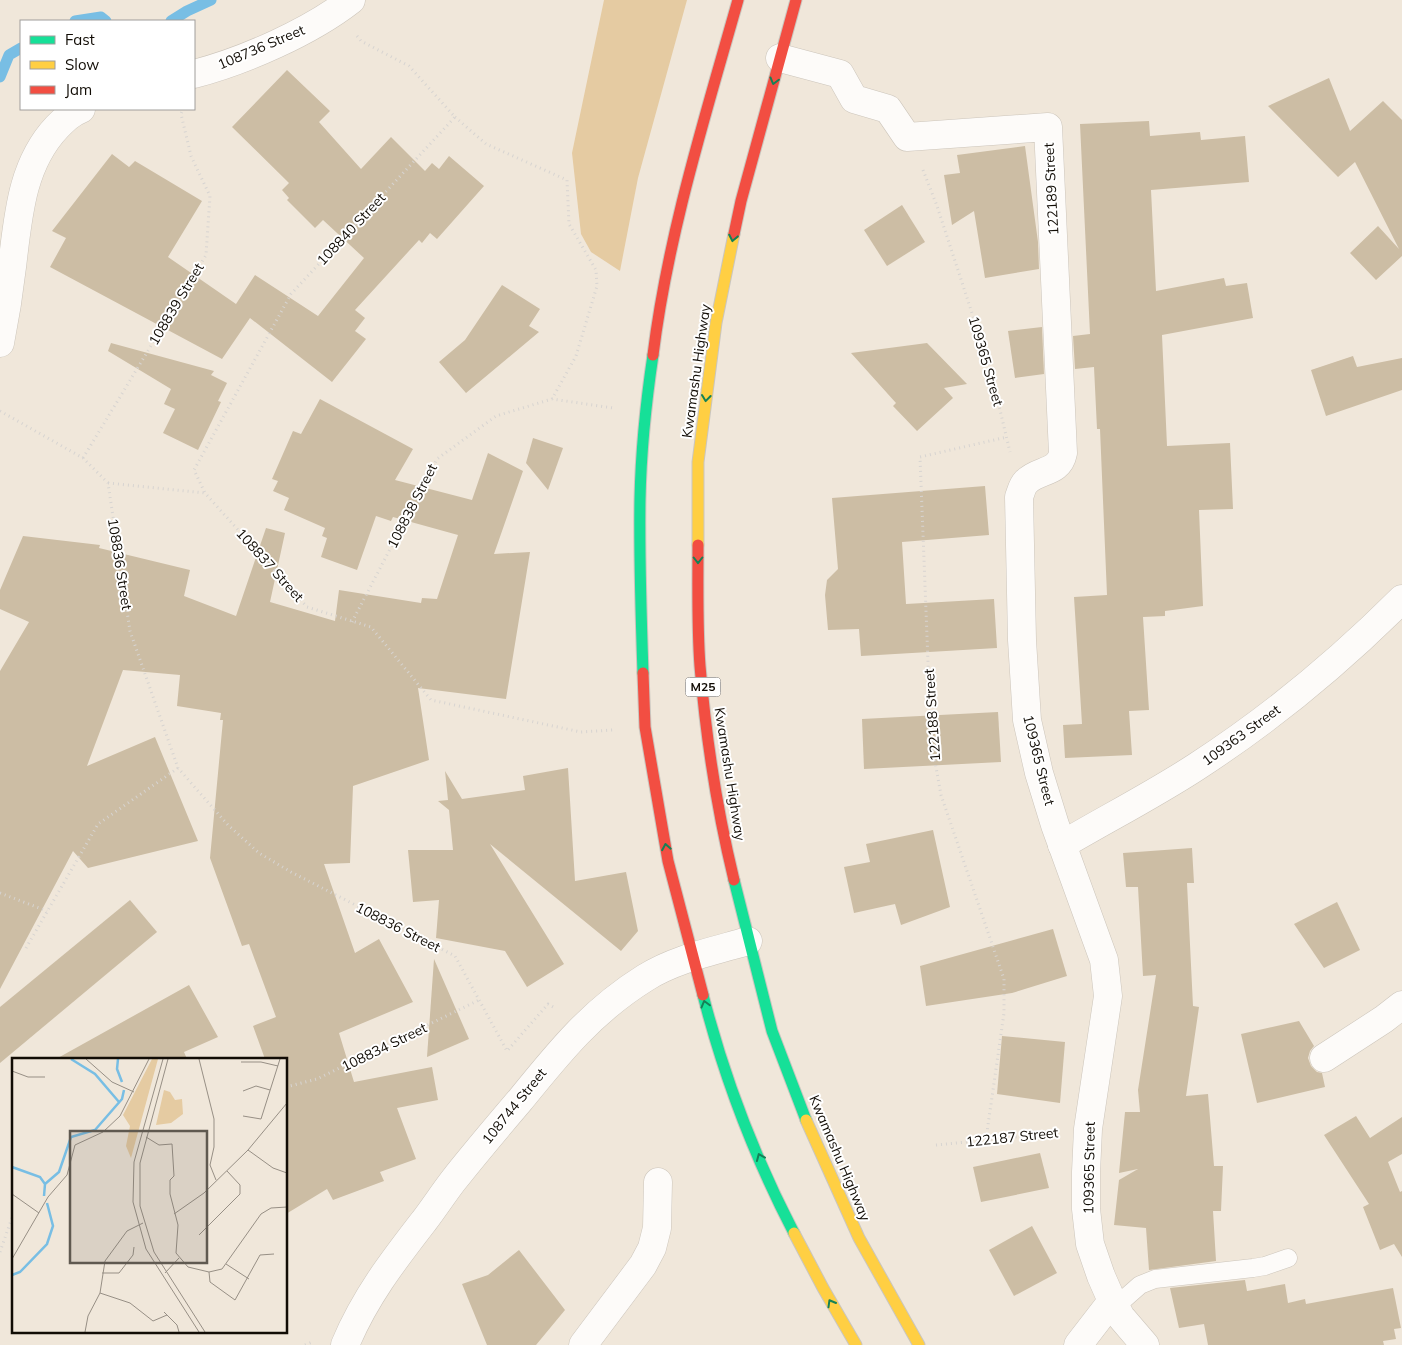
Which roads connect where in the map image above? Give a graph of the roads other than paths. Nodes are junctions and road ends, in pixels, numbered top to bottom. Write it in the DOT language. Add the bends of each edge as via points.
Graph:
graph roads {
  1 [pos="738,0"];
  2 [pos="796,0"];
  3 [pos="344,5"];
  4 [pos="780,58"];
  5 [pos="195,74"];
  6 [pos="78,110"];
  7 [pos="0,343"];
  8 [pos="1019,497"];
  9 [pos="1402,599"];
  10 [pos="1062,845"];
  11 [pos="748,941"];
  12 [pos="692,958"];
  13 [pos="1402,1005"];
  14 [pos="1324,1058"];
  15 [pos="658,1182"];
  16 [pos="1288,1258"];
  17 [pos="1114,1304"];
  18 [pos="345,1345"];
  19 [pos="583,1345"];
  20 [pos="856,1345"];
  21 [pos="920,1345"];
  22 [pos="1078,1345"];
  23 [pos="1145,1345"];
  12 -- 1 [label="main road, one-way" via="668,861 645,727 640,498 645,413 658,313 690,168"];
  2 -- 4 [label="main road, Kwamashu Highway / M25"];
  3 -- 5 [label="street, 108736 Street" via="294,36"];
  4 -- 8 [label="street, 122189 Street" via="840,74 854,99 888,109 907,137 1048,128 1063,453 1058,466 1027,480"];
  4 -- 11 [label="main road, Kwamashu Highway / M25, one-way" via="741,201 716,323 698,462 702,685 712,773"];
  6 -- 7 [label="street" via="71,113 48,136 21,197"];
  8 -- 10 [label="street, 109365 Street" via="1027,720 1039,773"];
  9 -- 10 [label="street, 109363 Street" via="1370,631 1279,708 1197,767"];
  10 -- 17 [label="street, 109365 Street" via="1104,960 1108,996 1088,1129 1086,1209 1090,1244"];
  11 -- 12 [label="street, 108744 Street"];
  11 -- 21 [label="main road, Kwamashu Highway / M25" via="772,1031 811,1132 859,1238"];
  12 -- 18 [label="street, 108744 Street" via="646,977 628,989 584,1024 551,1060 385,1272"];
  20 -- 12 [label="main road, one-way" via="781,1208 745,1124 712,1031"];
  13 -- 14 [label="street"];
  15 -- 19 [label="street" via="657,1228 652,1248 643,1265"];
  16 -- 17 [label="lane" via="1259,1267 1155,1279 1140,1285"];
  17 -- 22 [label="street"];
  17 -- 23 [label="street, 109365 Street"];
}
